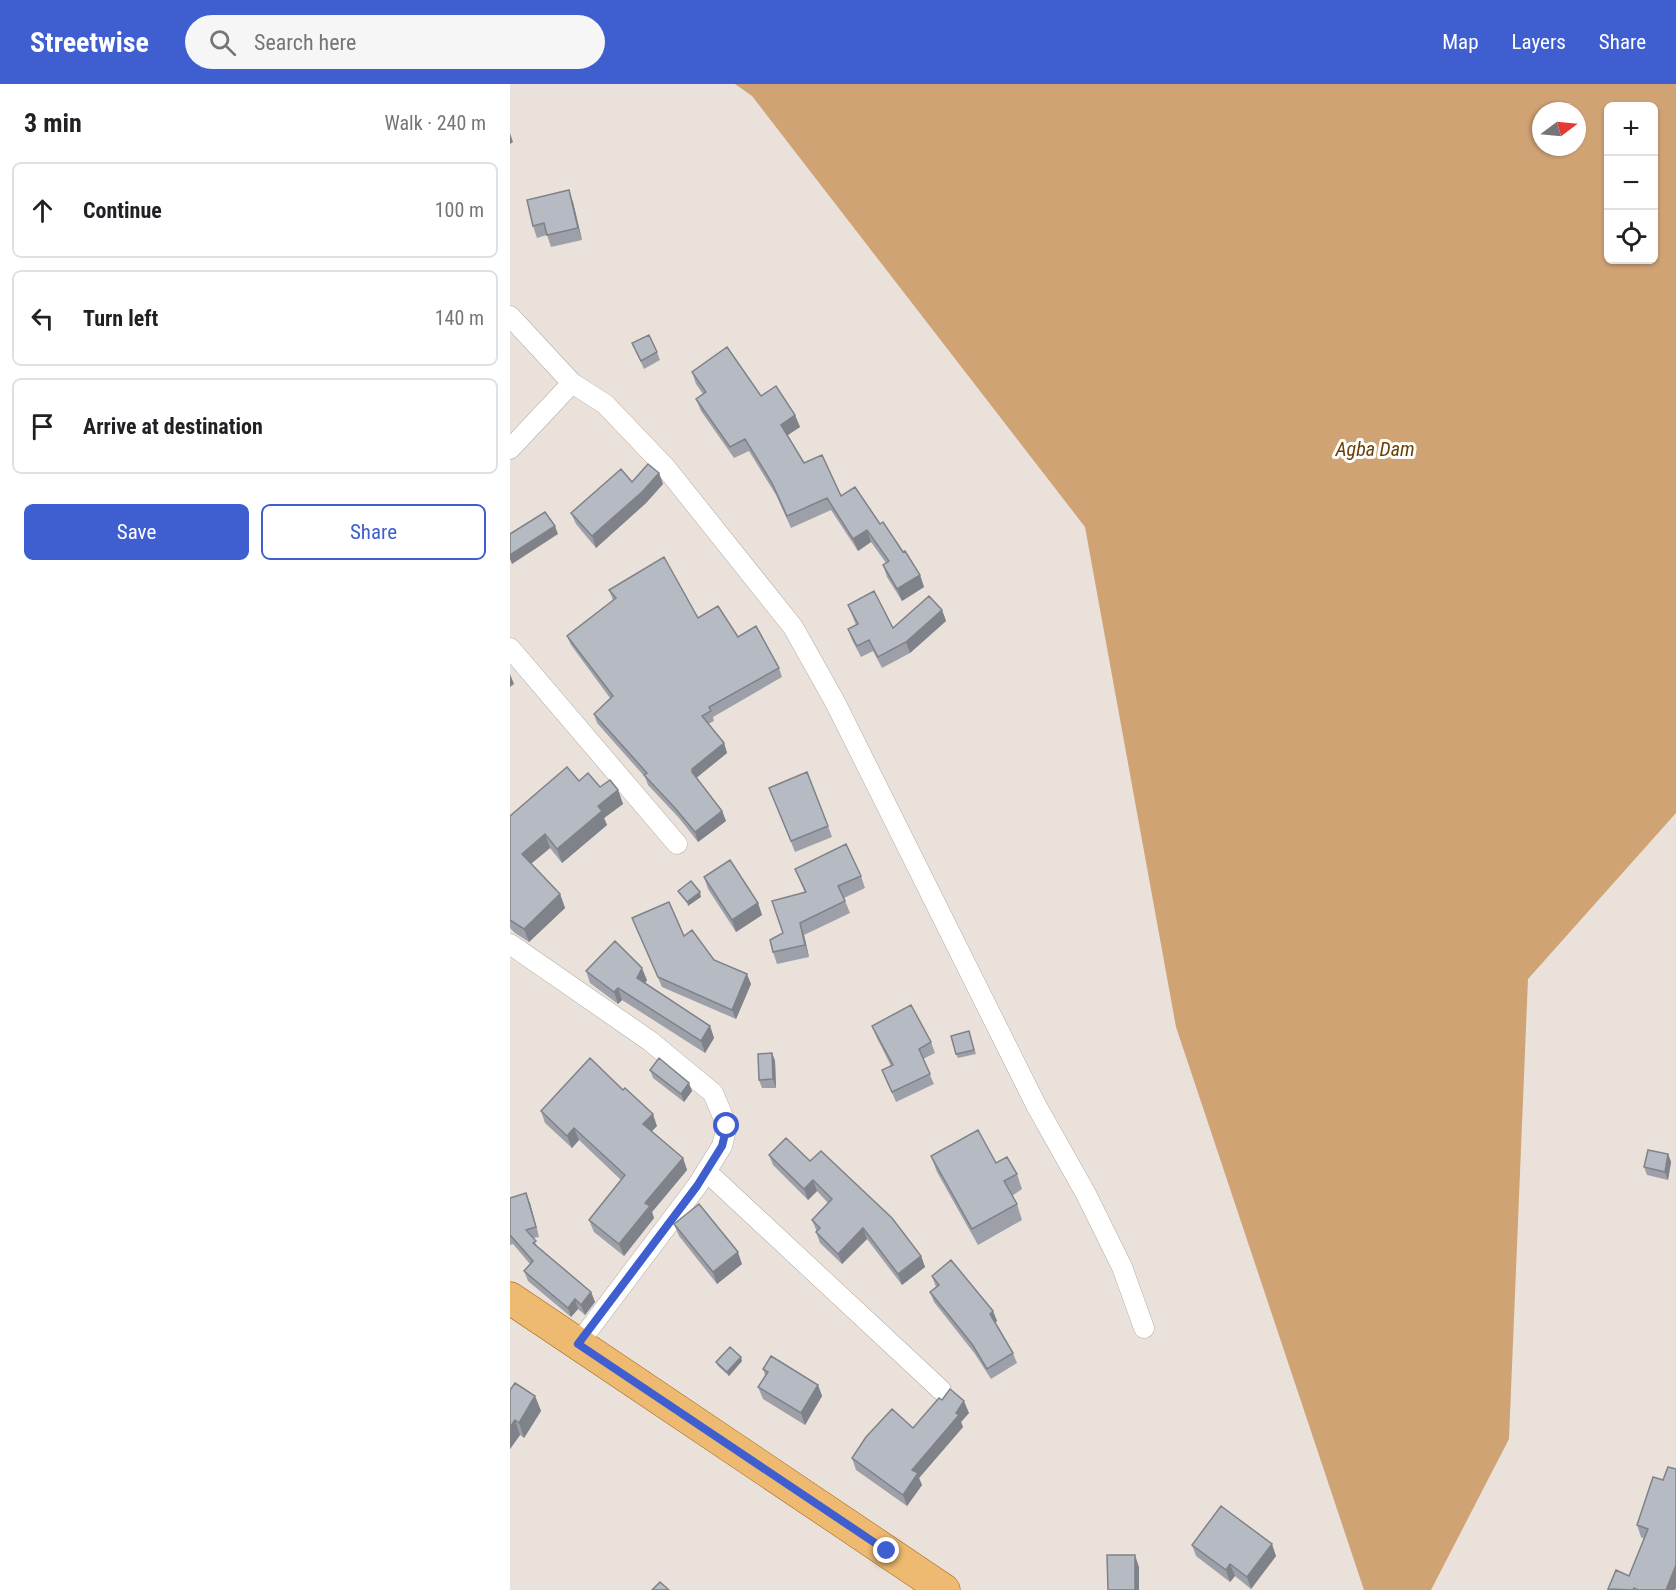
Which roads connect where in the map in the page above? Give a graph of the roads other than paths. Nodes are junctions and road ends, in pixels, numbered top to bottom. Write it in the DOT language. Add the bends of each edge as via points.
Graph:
graph roads {
  1 [pos="510,316"];
  2 [pos="572,383"];
  3 [pos="510,448"];
  4 [pos="510,648"];
  5 [pos="677,844"];
  6 [pos="510,944"];
  7 [pos="706,1171"];
  8 [pos="510,1298"];
  9 [pos="1144,1328"];
  10 [pos="578,1344"];
  11 [pos="941,1390"];
  12 [pos="945,1590"];
  1 -- 2 [label="street"];
  2 -- 3 [label="street"];
  2 -- 9 [label="street" via="605,404 666,468 793,627 835,702 1036,1105 1086,1194 1122,1267"];
  4 -- 5 [label="street"];
  6 -- 7 [label="street" via="650,1041 712,1093 727,1126 722,1146"];
  7 -- 10 [label="street"];
  7 -- 11 [label="street"];
  8 -- 10 [label="main road"];
  10 -- 12 [label="main road"];
}
